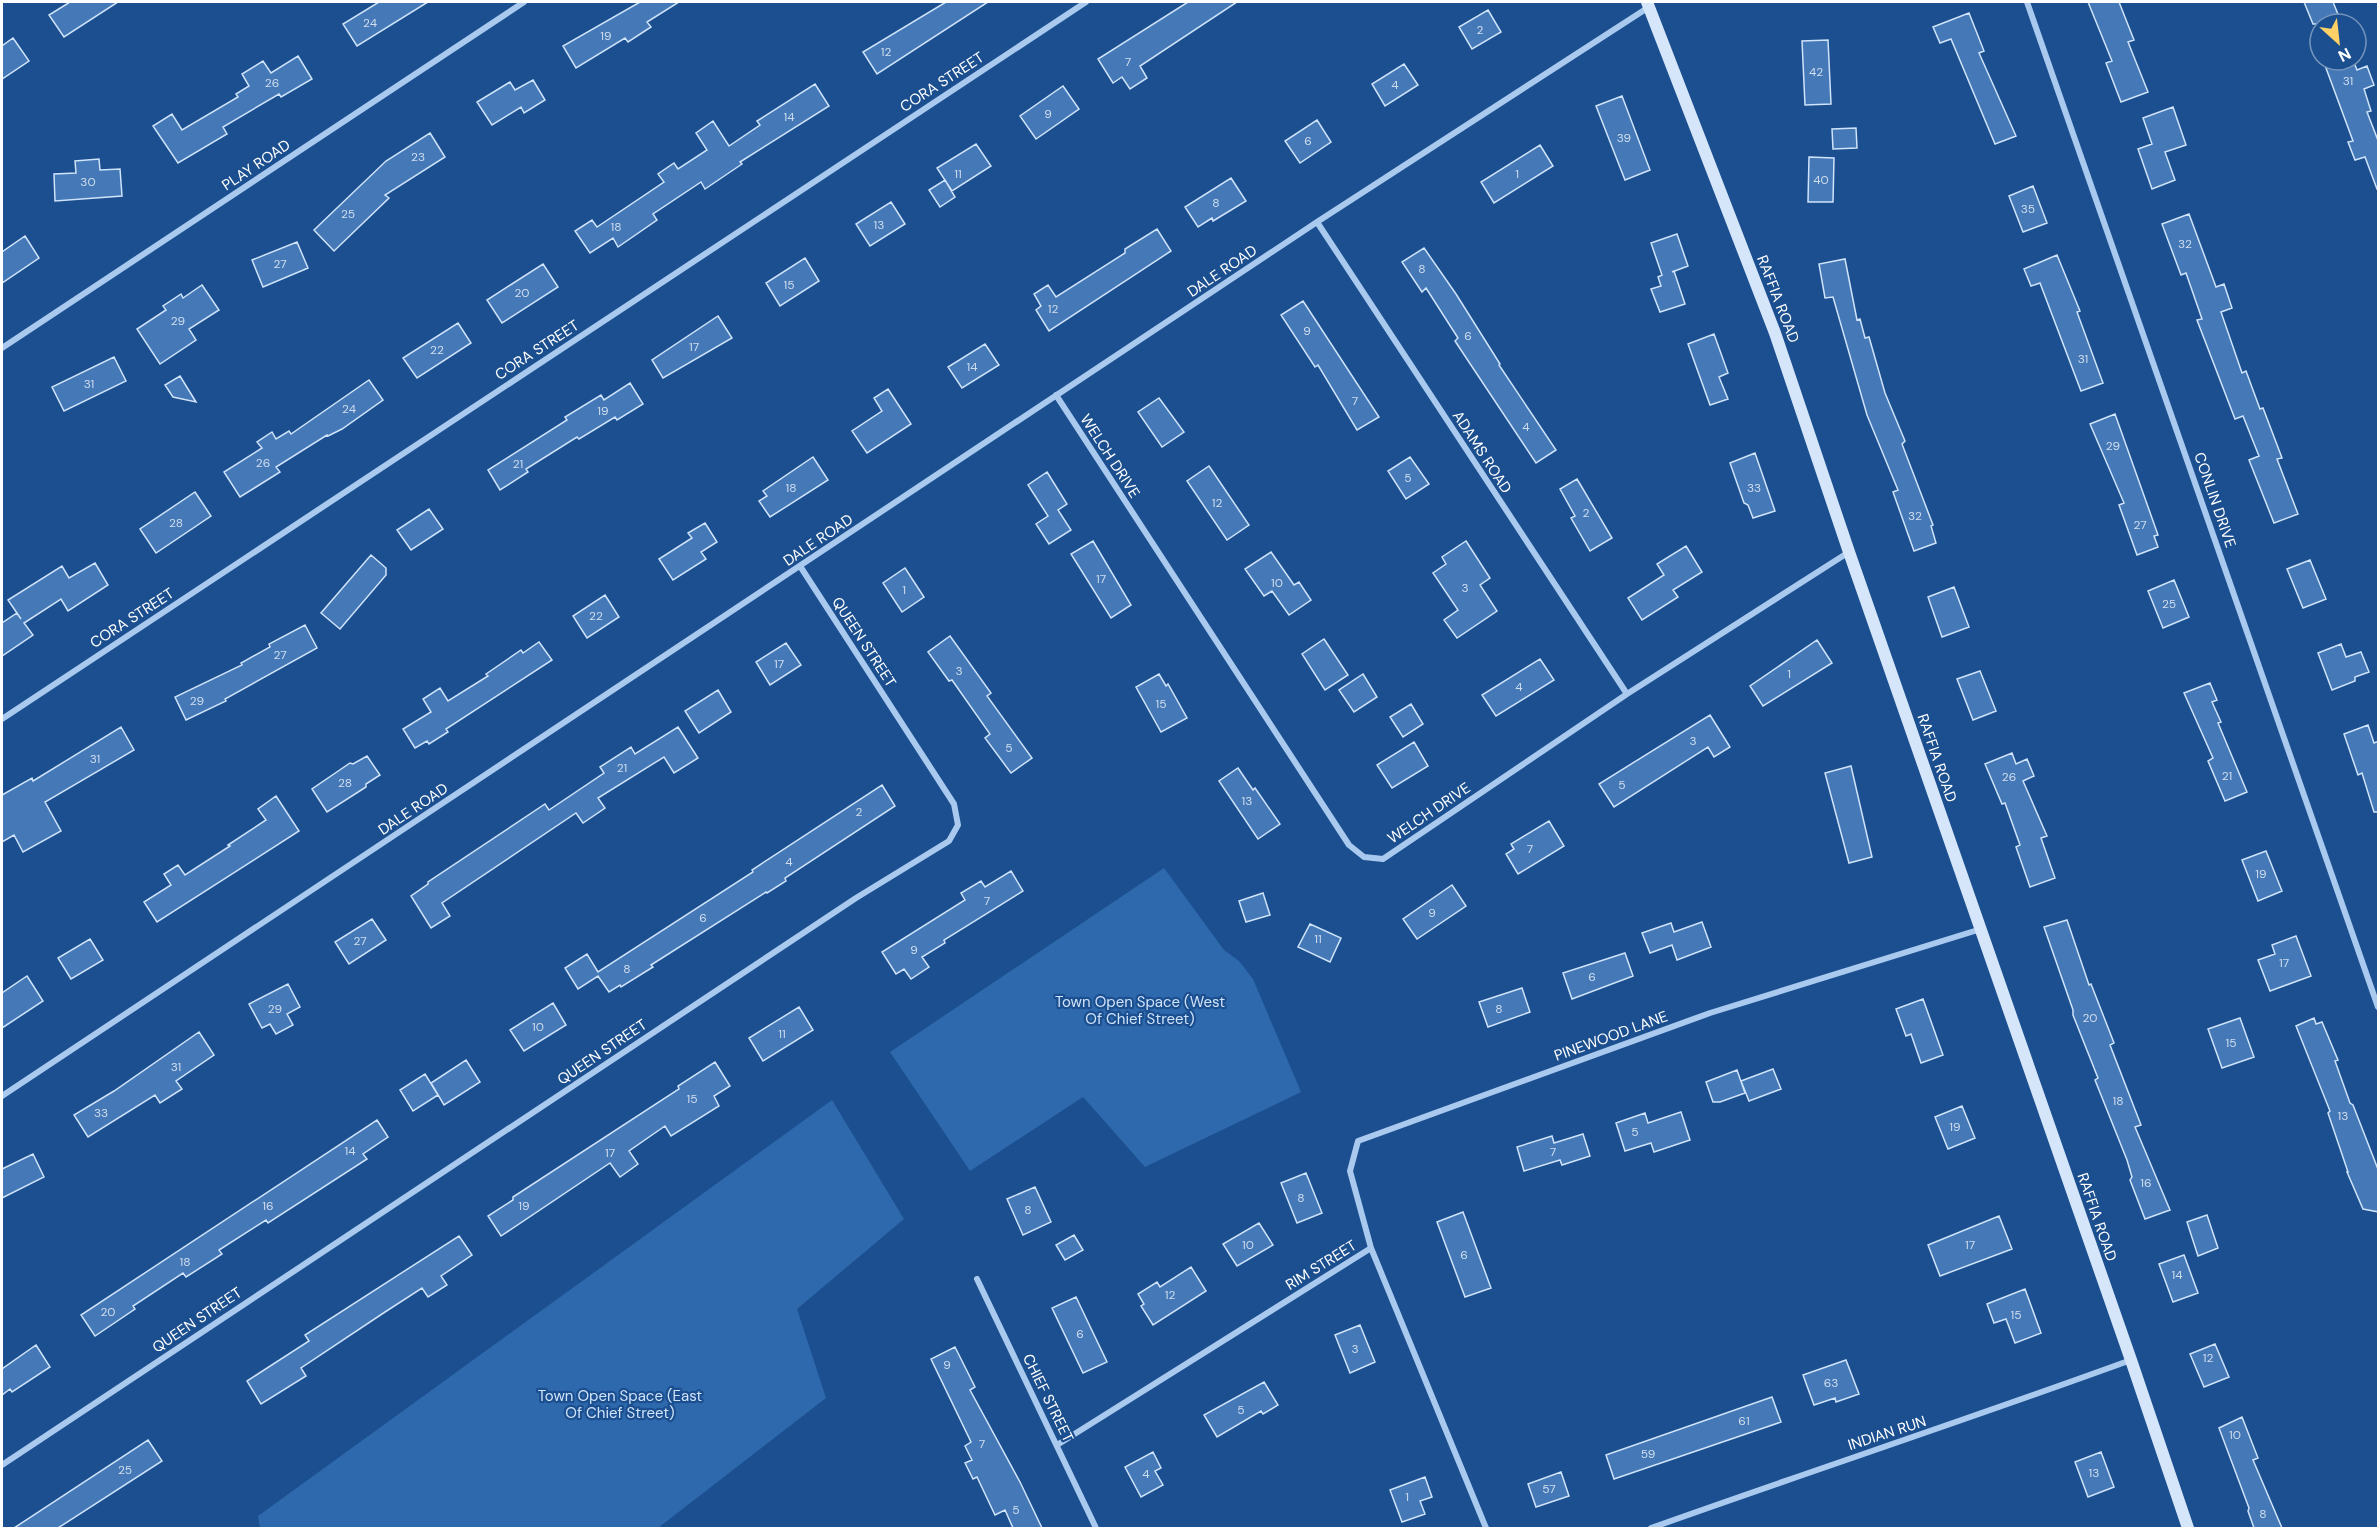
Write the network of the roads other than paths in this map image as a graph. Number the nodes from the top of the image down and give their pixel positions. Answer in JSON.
{"nodes":[{"id":1,"x":524,"y":2,"type":"edge"},
{"id":2,"x":1086,"y":2,"type":"edge"},
{"id":3,"x":2027,"y":2,"type":"edge"},
{"id":4,"x":1648,"y":4,"type":"edge"},
{"id":5,"x":1317,"y":222,"type":"junction"},
{"id":6,"x":2,"y":348,"type":"edge"},
{"id":7,"x":1056,"y":395,"type":"junction"},
{"id":8,"x":1849,"y":552,"type":"junction"},
{"id":9,"x":800,"y":566,"type":"junction"},
{"id":10,"x":1627,"y":694,"type":"junction"},
{"id":11,"x":2,"y":719,"type":"edge"},
{"id":12,"x":1981,"y":929,"type":"junction"},
{"id":13,"x":2379,"y":1007,"type":"edge"},
{"id":14,"x":2,"y":1096,"type":"edge"},
{"id":15,"x":1371,"y":1248,"type":"junction"},
{"id":16,"x":976,"y":1279,"type":"dead end"},
{"id":17,"x":2131,"y":1360,"type":"junction"},
{"id":18,"x":1057,"y":1445,"type":"junction"},
{"id":19,"x":2,"y":1464,"type":"edge"},
{"id":20,"x":1096,"y":1528,"type":"edge"},
{"id":21,"x":1486,"y":1528,"type":"edge"},
{"id":22,"x":1651,"y":1528,"type":"edge"},
{"id":23,"x":2187,"y":1528,"type":"edge"}],
"edges":[{"from":1,"to":6,"type":"street","name":"PLAY ROAD"},
{"from":2,"to":11,"type":"street","name":"CORA STREET"},
{"from":3,"to":13,"type":"street","name":"CONLIN DRIVE"},
{"from":4,"to":5,"type":"street","name":"DALE ROAD"},
{"from":4,"to":8,"type":"main road","name":"RAFFIA ROAD"},
{"from":5,"to":7,"type":"street","name":"DALE ROAD"},
{"from":5,"to":10,"type":"street","name":"ADAMS ROAD"},
{"from":7,"to":9,"type":"street","name":"DALE ROAD"},
{"from":7,"to":10,"type":"street","name":"WELCH DRIVE"},
{"from":8,"to":10,"type":"street","name":"WELCH DRIVE"},
{"from":8,"to":12,"type":"main road","name":"RAFFIA ROAD"},
{"from":9,"to":14,"type":"street","name":"DALE ROAD"},
{"from":9,"to":19,"type":"street","name":"QUEEN STREET"},
{"from":12,"to":15,"type":"street","name":"PINEWOOD LANE"},
{"from":12,"to":17,"type":"main road","name":"RAFFIA ROAD"},
{"from":15,"to":18,"type":"street","name":"RIM STREET"},
{"from":15,"to":21,"type":"street","name":"RIM STREET"},
{"from":16,"to":18,"type":"street","name":"CHIEF STREET"},
{"from":17,"to":22,"type":"street","name":"INDIAN RUN"},
{"from":17,"to":23,"type":"main road","name":"RAFFIA ROAD"},
{"from":18,"to":20,"type":"street","name":"CHIEF STREET"}]}
